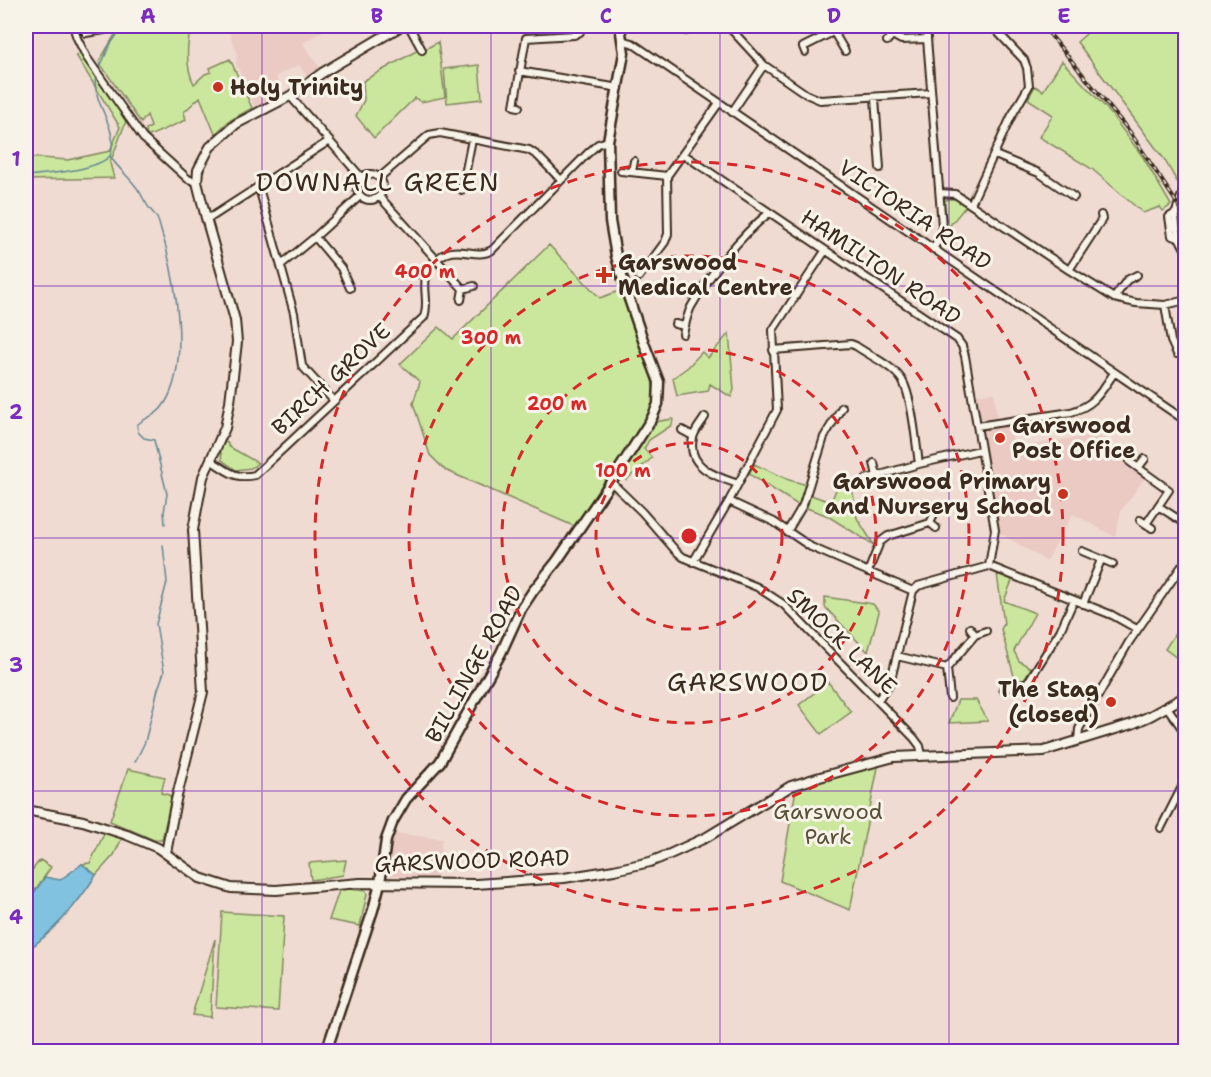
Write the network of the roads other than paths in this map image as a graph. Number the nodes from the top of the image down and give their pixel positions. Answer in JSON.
{"nodes":[{"id":1,"x":73,"y":26,"type":"edge"},
{"id":2,"x":82,"y":26,"type":"edge"},
{"id":3,"x":110,"y":26,"type":"edge"},
{"id":4,"x":401,"y":26,"type":"edge"},
{"id":5,"x":409,"y":26,"type":"edge"},
{"id":6,"x":582,"y":26,"type":"edge"},
{"id":7,"x":620,"y":26,"type":"edge"},
{"id":8,"x":728,"y":26,"type":"edge"},
{"id":9,"x":926,"y":26,"type":"edge"},
{"id":10,"x":992,"y":26,"type":"edge"},
{"id":11,"x":898,"y":27,"type":"dead end"},
{"id":12,"x":832,"y":29,"type":"edge"},
{"id":13,"x":892,"y":35,"type":"junction"},
{"id":14,"x":927,"y":39,"type":"junction"},
{"id":15,"x":624,"y":41,"type":"junction"},
{"id":16,"x":886,"y":41,"type":"dead end"},
{"id":17,"x":802,"y":49,"type":"dead end"},
{"id":18,"x":422,"y":50,"type":"dead end"},
{"id":19,"x":845,"y":51,"type":"dead end"},
{"id":20,"x":764,"y":65,"type":"junction"},
{"id":21,"x":519,"y":71,"type":"junction"},
{"id":22,"x":619,"y":88,"type":"junction"},
{"id":23,"x":932,"y":93,"type":"junction"},
{"id":24,"x":290,"y":96,"type":"junction"},
{"id":25,"x":875,"y":98,"type":"junction"},
{"id":26,"x":718,"y":103,"type":"junction"},
{"id":27,"x":519,"y":107,"type":"dead end"},
{"id":28,"x":732,"y":112,"type":"junction"},
{"id":29,"x":472,"y":139,"type":"junction"},
{"id":30,"x":329,"y":141,"type":"junction"},
{"id":31,"x":608,"y":141,"type":"junction"},
{"id":32,"x":683,"y":154,"type":"junction"},
{"id":33,"x":994,"y":155,"type":"junction"},
{"id":34,"x":879,"y":160,"type":"junction"},
{"id":35,"x":634,"y":161,"type":"dead end"},
{"id":36,"x":871,"y":161,"type":"dead end"},
{"id":37,"x":880,"y":168,"type":"dead end"},
{"id":38,"x":621,"y":171,"type":"dead end"},
{"id":39,"x":632,"y":172,"type":"junction"},
{"id":40,"x":667,"y":176,"type":"junction"},
{"id":41,"x":361,"y":177,"type":"junction"},
{"id":42,"x":379,"y":178,"type":"junction"},
{"id":43,"x":561,"y":180,"type":"junction"},
{"id":44,"x":197,"y":182,"type":"junction"},
{"id":45,"x":1185,"y":186,"type":"edge"},
{"id":46,"x":259,"y":188,"type":"junction"},
{"id":47,"x":462,"y":190,"type":"dead end"},
{"id":48,"x":940,"y":193,"type":"junction"},
{"id":49,"x":360,"y":196,"type":"junction"},
{"id":50,"x":379,"y":196,"type":"junction"},
{"id":51,"x":1069,"y":196,"type":"dead end"},
{"id":52,"x":971,"y":204,"type":"junction"},
{"id":53,"x":769,"y":213,"type":"junction"},
{"id":54,"x":206,"y":218,"type":"junction"},
{"id":55,"x":1103,"y":218,"type":"dead end"},
{"id":56,"x":315,"y":237,"type":"junction"},
{"id":57,"x":933,"y":249,"type":"junction"},
{"id":58,"x":1185,"y":251,"type":"edge"},
{"id":59,"x":825,"y":252,"type":"junction"},
{"id":60,"x":435,"y":260,"type":"junction"},
{"id":61,"x":282,"y":264,"type":"junction"},
{"id":62,"x":636,"y":264,"type":"dead end"},
{"id":63,"x":645,"y":270,"type":"junction"},
{"id":64,"x":1070,"y":270,"type":"junction"},
{"id":65,"x":1133,"y":275,"type":"dead end"},
{"id":66,"x":639,"y":277,"type":"dead end"},
{"id":67,"x":474,"y":286,"type":"dead end"},
{"id":68,"x":350,"y":288,"type":"dead end"},
{"id":69,"x":463,"y":289,"type":"junction"},
{"id":70,"x":1114,"y":298,"type":"junction"},
{"id":71,"x":461,"y":300,"type":"dead end"},
{"id":72,"x":1185,"y":300,"type":"edge"},
{"id":73,"x":1165,"y":305,"type":"junction"},
{"id":74,"x":675,"y":324,"type":"dead end"},
{"id":75,"x":685,"y":326,"type":"junction"},
{"id":76,"x":683,"y":334,"type":"dead end"},
{"id":77,"x":773,"y":350,"type":"junction"},
{"id":78,"x":1177,"y":354,"type":"dead end"},
{"id":79,"x":1114,"y":373,"type":"junction"},
{"id":80,"x":334,"y":401,"type":"junction"},
{"id":81,"x":842,"y":407,"type":"dead end"},
{"id":82,"x":705,"y":417,"type":"dead end"},
{"id":83,"x":1185,"y":422,"type":"edge"},
{"id":84,"x":977,"y":426,"type":"junction"},
{"id":85,"x":682,"y":430,"type":"dead end"},
{"id":86,"x":693,"y":436,"type":"junction"},
{"id":87,"x":980,"y":450,"type":"junction"},
{"id":88,"x":1145,"y":459,"type":"dead end"},
{"id":89,"x":210,"y":460,"type":"junction"},
{"id":90,"x":1130,"y":462,"type":"dead end"},
{"id":91,"x":874,"y":463,"type":"dead end"},
{"id":92,"x":919,"y":464,"type":"junction"},
{"id":93,"x":1138,"y":468,"type":"junction"},
{"id":94,"x":877,"y":476,"type":"junction"},
{"id":95,"x":866,"y":479,"type":"dead end"},
{"id":96,"x":611,"y":482,"type":"junction"},
{"id":97,"x":738,"y":484,"type":"junction"},
{"id":98,"x":729,"y":501,"type":"junction"},
{"id":99,"x":1158,"y":506,"type":"junction"},
{"id":100,"x":933,"y":523,"type":"dead end"},
{"id":101,"x":1146,"y":524,"type":"dead end"},
{"id":102,"x":1185,"y":524,"type":"edge"},
{"id":103,"x":787,"y":532,"type":"junction"},
{"id":104,"x":1082,"y":551,"type":"dead end"},
{"id":105,"x":1101,"y":560,"type":"junction"},
{"id":106,"x":1185,"y":560,"type":"edge"},
{"id":107,"x":693,"y":562,"type":"junction"},
{"id":108,"x":1113,"y":564,"type":"dead end"},
{"id":109,"x":989,"y":566,"type":"junction"},
{"id":110,"x":868,"y":572,"type":"junction"},
{"id":111,"x":913,"y":591,"type":"junction"},
{"id":112,"x":1074,"y":600,"type":"junction"},
{"id":113,"x":1083,"y":604,"type":"junction"},
{"id":114,"x":970,"y":628,"type":"dead end"},
{"id":115,"x":1137,"y":629,"type":"junction"},
{"id":116,"x":986,"y":631,"type":"dead end"},
{"id":117,"x":975,"y":635,"type":"junction"},
{"id":118,"x":897,"y":656,"type":"junction"},
{"id":119,"x":947,"y":668,"type":"junction"},
{"id":120,"x":1038,"y":678,"type":"dead end"},
{"id":121,"x":1028,"y":682,"type":"junction"},
{"id":122,"x":1003,"y":689,"type":"dead end"},
{"id":123,"x":1185,"y":696,"type":"edge"},
{"id":124,"x":949,"y":697,"type":"dead end"},
{"id":125,"x":878,"y":700,"type":"junction"},
{"id":126,"x":1167,"y":707,"type":"junction"},
{"id":127,"x":1185,"y":734,"type":"edge"},
{"id":128,"x":1078,"y":740,"type":"junction"},
{"id":129,"x":922,"y":755,"type":"junction"},
{"id":130,"x":1185,"y":779,"type":"edge"},
{"id":131,"x":26,"y":810,"type":"edge"},
{"id":132,"x":1161,"y":828,"type":"dead end"},
{"id":133,"x":166,"y":854,"type":"junction"},
{"id":134,"x":380,"y":883,"type":"junction"},
{"id":135,"x":326,"y":1052,"type":"edge"}],
"edges":[{"from":1,"to":44,"type":"street"},
{"from":2,"to":3,"type":"street"},
{"from":4,"to":24,"type":"street"},
{"from":5,"to":18,"type":"street"},
{"from":6,"to":21,"type":"street"},
{"from":7,"to":15,"type":"main road","name":"BILLINGE ROAD"},
{"from":8,"to":20,"type":"street"},
{"from":9,"to":14,"type":"street"},
{"from":10,"to":33,"type":"street"},
{"from":11,"to":13,"type":"street"},
{"from":12,"to":17,"type":"street"},
{"from":12,"to":19,"type":"street"},
{"from":13,"to":14,"type":"street"},
{"from":13,"to":16,"type":"street"},
{"from":14,"to":23,"type":"street"},
{"from":15,"to":22,"type":"main road","name":"BILLINGE ROAD"},
{"from":15,"to":26,"type":"street","name":"VICTORIA ROAD"},
{"from":20,"to":25,"type":"street"},
{"from":20,"to":28,"type":"street"},
{"from":21,"to":22,"type":"street"},
{"from":21,"to":27,"type":"street"},
{"from":22,"to":31,"type":"main road","name":"BILLINGE ROAD"},
{"from":23,"to":25,"type":"street"},
{"from":23,"to":48,"type":"street"},
{"from":24,"to":30,"type":"street"},
{"from":24,"to":44,"type":"street"},
{"from":25,"to":34,"type":"street"},
{"from":26,"to":28,"type":"street","name":"VICTORIA ROAD"},
{"from":26,"to":32,"type":"street"},
{"from":28,"to":57,"type":"street","name":"VICTORIA ROAD"},
{"from":29,"to":42,"type":"street"},
{"from":29,"to":43,"type":"street"},
{"from":29,"to":47,"type":"street"},
{"from":30,"to":41,"type":"street"},
{"from":30,"to":46,"type":"street"},
{"from":31,"to":43,"type":"street"},
{"from":31,"to":96,"type":"main road","name":"BILLINGE ROAD"},
{"from":32,"to":40,"type":"street"},
{"from":32,"to":53,"type":"street","name":"HAMILTON ROAD"},
{"from":33,"to":51,"type":"street"},
{"from":33,"to":52,"type":"street"},
{"from":34,"to":36,"type":"street"},
{"from":34,"to":37,"type":"street"},
{"from":35,"to":39,"type":"street"},
{"from":38,"to":39,"type":"street"},
{"from":39,"to":40,"type":"street"},
{"from":40,"to":63,"type":"street"},
{"from":41,"to":42,"type":"street"},
{"from":41,"to":49,"type":"street"},
{"from":42,"to":50,"type":"street"},
{"from":43,"to":60,"type":"street"},
{"from":44,"to":54,"type":"street"},
{"from":45,"to":58,"type":"street"},
{"from":46,"to":54,"type":"street"},
{"from":46,"to":61,"type":"street"},
{"from":48,"to":52,"type":"street"},
{"from":48,"to":57,"type":"street"},
{"from":49,"to":50,"type":"street"},
{"from":49,"to":56,"type":"street"},
{"from":50,"to":60,"type":"street"},
{"from":52,"to":64,"type":"street"},
{"from":53,"to":59,"type":"street","name":"HAMILTON ROAD"},
{"from":53,"to":75,"type":"street"},
{"from":54,"to":89,"type":"street"},
{"from":55,"to":64,"type":"street"},
{"from":56,"to":61,"type":"street"},
{"from":56,"to":68,"type":"street"},
{"from":57,"to":79,"type":"street","name":"VICTORIA ROAD"},
{"from":59,"to":77,"type":"street"},
{"from":59,"to":84,"type":"street","name":"HAMILTON ROAD"},
{"from":60,"to":69,"type":"street"},
{"from":60,"to":80,"type":"street","name":"BIRCH GROVE"},
{"from":61,"to":80,"type":"street"},
{"from":62,"to":63,"type":"street"},
{"from":63,"to":66,"type":"street"},
{"from":64,"to":70,"type":"street"},
{"from":65,"to":70,"type":"street"},
{"from":67,"to":69,"type":"street"},
{"from":69,"to":71,"type":"street"},
{"from":70,"to":73,"type":"street"},
{"from":72,"to":73,"type":"street"},
{"from":73,"to":78,"type":"street"},
{"from":74,"to":75,"type":"street"},
{"from":75,"to":76,"type":"street"},
{"from":77,"to":92,"type":"street"},
{"from":77,"to":97,"type":"street"},
{"from":79,"to":83,"type":"street","name":"VICTORIA ROAD"},
{"from":79,"to":84,"type":"street"},
{"from":80,"to":89,"type":"street","name":"BIRCH GROVE"},
{"from":81,"to":103,"type":"street"},
{"from":82,"to":86,"type":"street"},
{"from":84,"to":87,"type":"street","name":"HAMILTON ROAD"},
{"from":85,"to":86,"type":"street"},
{"from":86,"to":97,"type":"street"},
{"from":87,"to":92,"type":"street"},
{"from":87,"to":109,"type":"street","name":"HAMILTON ROAD"},
{"from":88,"to":93,"type":"street"},
{"from":89,"to":133,"type":"street"},
{"from":90,"to":93,"type":"street"},
{"from":91,"to":94,"type":"street"},
{"from":92,"to":94,"type":"street"},
{"from":93,"to":99,"type":"street"},
{"from":94,"to":95,"type":"street"},
{"from":96,"to":107,"type":"street","name":"SMOCK LANE"},
{"from":96,"to":134,"type":"main road","name":"BILLINGE ROAD"},
{"from":97,"to":98,"type":"street"},
{"from":98,"to":103,"type":"street"},
{"from":98,"to":107,"type":"street"},
{"from":99,"to":101,"type":"street"},
{"from":99,"to":102,"type":"street"},
{"from":100,"to":110,"type":"street"},
{"from":103,"to":110,"type":"street"},
{"from":104,"to":105,"type":"street"},
{"from":105,"to":108,"type":"street"},
{"from":105,"to":113,"type":"street"},
{"from":106,"to":115,"type":"street"},
{"from":107,"to":125,"type":"street","name":"SMOCK LANE"},
{"from":109,"to":111,"type":"street"},
{"from":109,"to":112,"type":"street"},
{"from":110,"to":111,"type":"street"},
{"from":111,"to":118,"type":"street"},
{"from":112,"to":113,"type":"street"},
{"from":112,"to":121,"type":"street"},
{"from":113,"to":115,"type":"street"},
{"from":114,"to":117,"type":"street"},
{"from":115,"to":128,"type":"street"},
{"from":116,"to":117,"type":"street"},
{"from":117,"to":119,"type":"street"},
{"from":118,"to":119,"type":"street"},
{"from":118,"to":125,"type":"street"},
{"from":119,"to":124,"type":"street"},
{"from":120,"to":121,"type":"street"},
{"from":121,"to":122,"type":"street"},
{"from":123,"to":126,"type":"street","name":"GARSWOOD ROAD"},
{"from":125,"to":129,"type":"street","name":"SMOCK LANE"},
{"from":126,"to":127,"type":"street"},
{"from":126,"to":128,"type":"street","name":"GARSWOOD ROAD"},
{"from":128,"to":129,"type":"street","name":"GARSWOOD ROAD"},
{"from":129,"to":134,"type":"street","name":"GARSWOOD ROAD"},
{"from":130,"to":132,"type":"street"},
{"from":131,"to":133,"type":"street","name":"GARSWOOD ROAD"},
{"from":133,"to":134,"type":"street","name":"GARSWOOD ROAD"},
{"from":134,"to":135,"type":"main road","name":"BILLINGE ROAD"}]}
